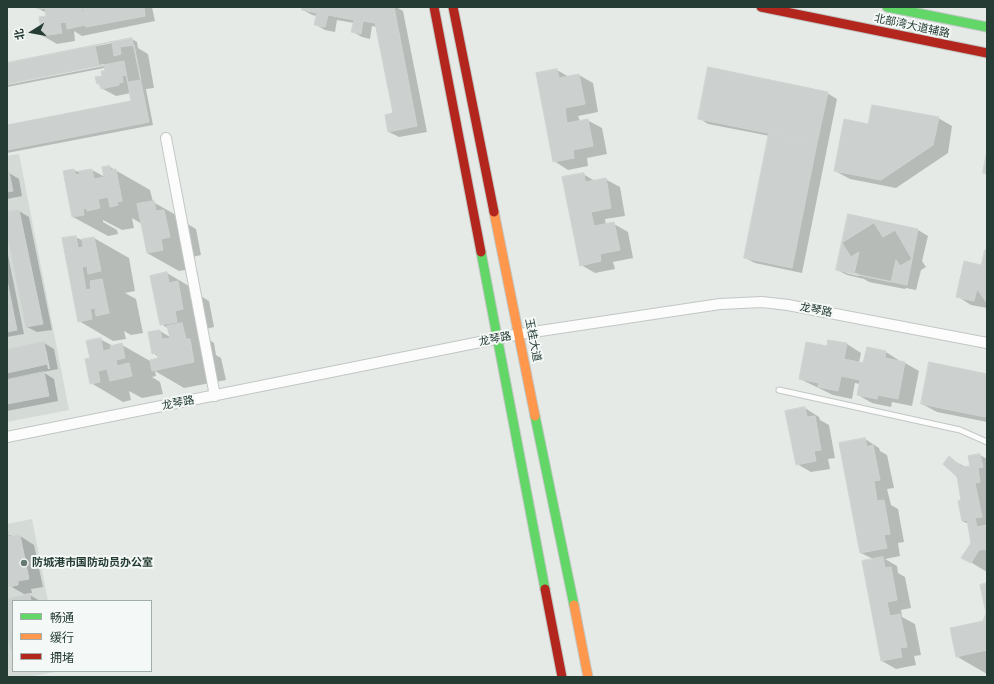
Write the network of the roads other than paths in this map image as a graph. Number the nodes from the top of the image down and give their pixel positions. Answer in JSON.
{"nodes":[{"id":1,"x":424,"y":7,"type":"edge"},
{"id":2,"x":434,"y":7,"type":"edge"},
{"id":3,"x":454,"y":7,"type":"edge"},
{"id":4,"x":761,"y":7,"type":"edge"},
{"id":5,"x":887,"y":7,"type":"edge"},
{"id":6,"x":462,"y":13,"type":"dead end"},
{"id":7,"x":458,"y":24,"type":"junction"},
{"id":8,"x":987,"y":27,"type":"edge"},
{"id":9,"x":438,"y":28,"type":"junction"},
{"id":10,"x":987,"y":53,"type":"edge"},
{"id":11,"x":166,"y":138,"type":"dead end"},
{"id":12,"x":520,"y":334,"type":"junction"},
{"id":13,"x":497,"y":339,"type":"junction"},
{"id":14,"x":987,"y":343,"type":"edge"},
{"id":15,"x":779,"y":390,"type":"dead end"},
{"id":16,"x":215,"y":396,"type":"junction"},
{"id":17,"x":7,"y":437,"type":"edge"},
{"id":18,"x":987,"y":442,"type":"edge"},
{"id":19,"x":589,"y":676,"type":"edge"},
{"id":20,"x":562,"y":677,"type":"edge"}],
"edges":[{"from":1,"to":9,"type":"main road"},
{"from":2,"to":9,"type":"main road"},
{"from":3,"to":7,"type":"main road","name":"玉桂大道"},
{"from":4,"to":10,"type":"main road","name":"北部湾大道辅路"},
{"from":5,"to":8,"type":"main road"},
{"from":6,"to":7,"type":"main road"},
{"from":7,"to":9,"type":"main road"},
{"from":7,"to":12,"type":"main road","name":"玉桂大道"},
{"from":9,"to":13,"type":"main road"},
{"from":11,"to":16,"type":"street"},
{"from":12,"to":13,"type":"street","name":"龙琴路"},
{"from":12,"to":14,"type":"street","name":"龙琴路"},
{"from":12,"to":19,"type":"main road","name":"玉桂大道"},
{"from":13,"to":16,"type":"street","name":"龙琴路"},
{"from":13,"to":20,"type":"main road"},
{"from":15,"to":18,"type":"lane"},
{"from":16,"to":17,"type":"street","name":"龙琴路"}]}
